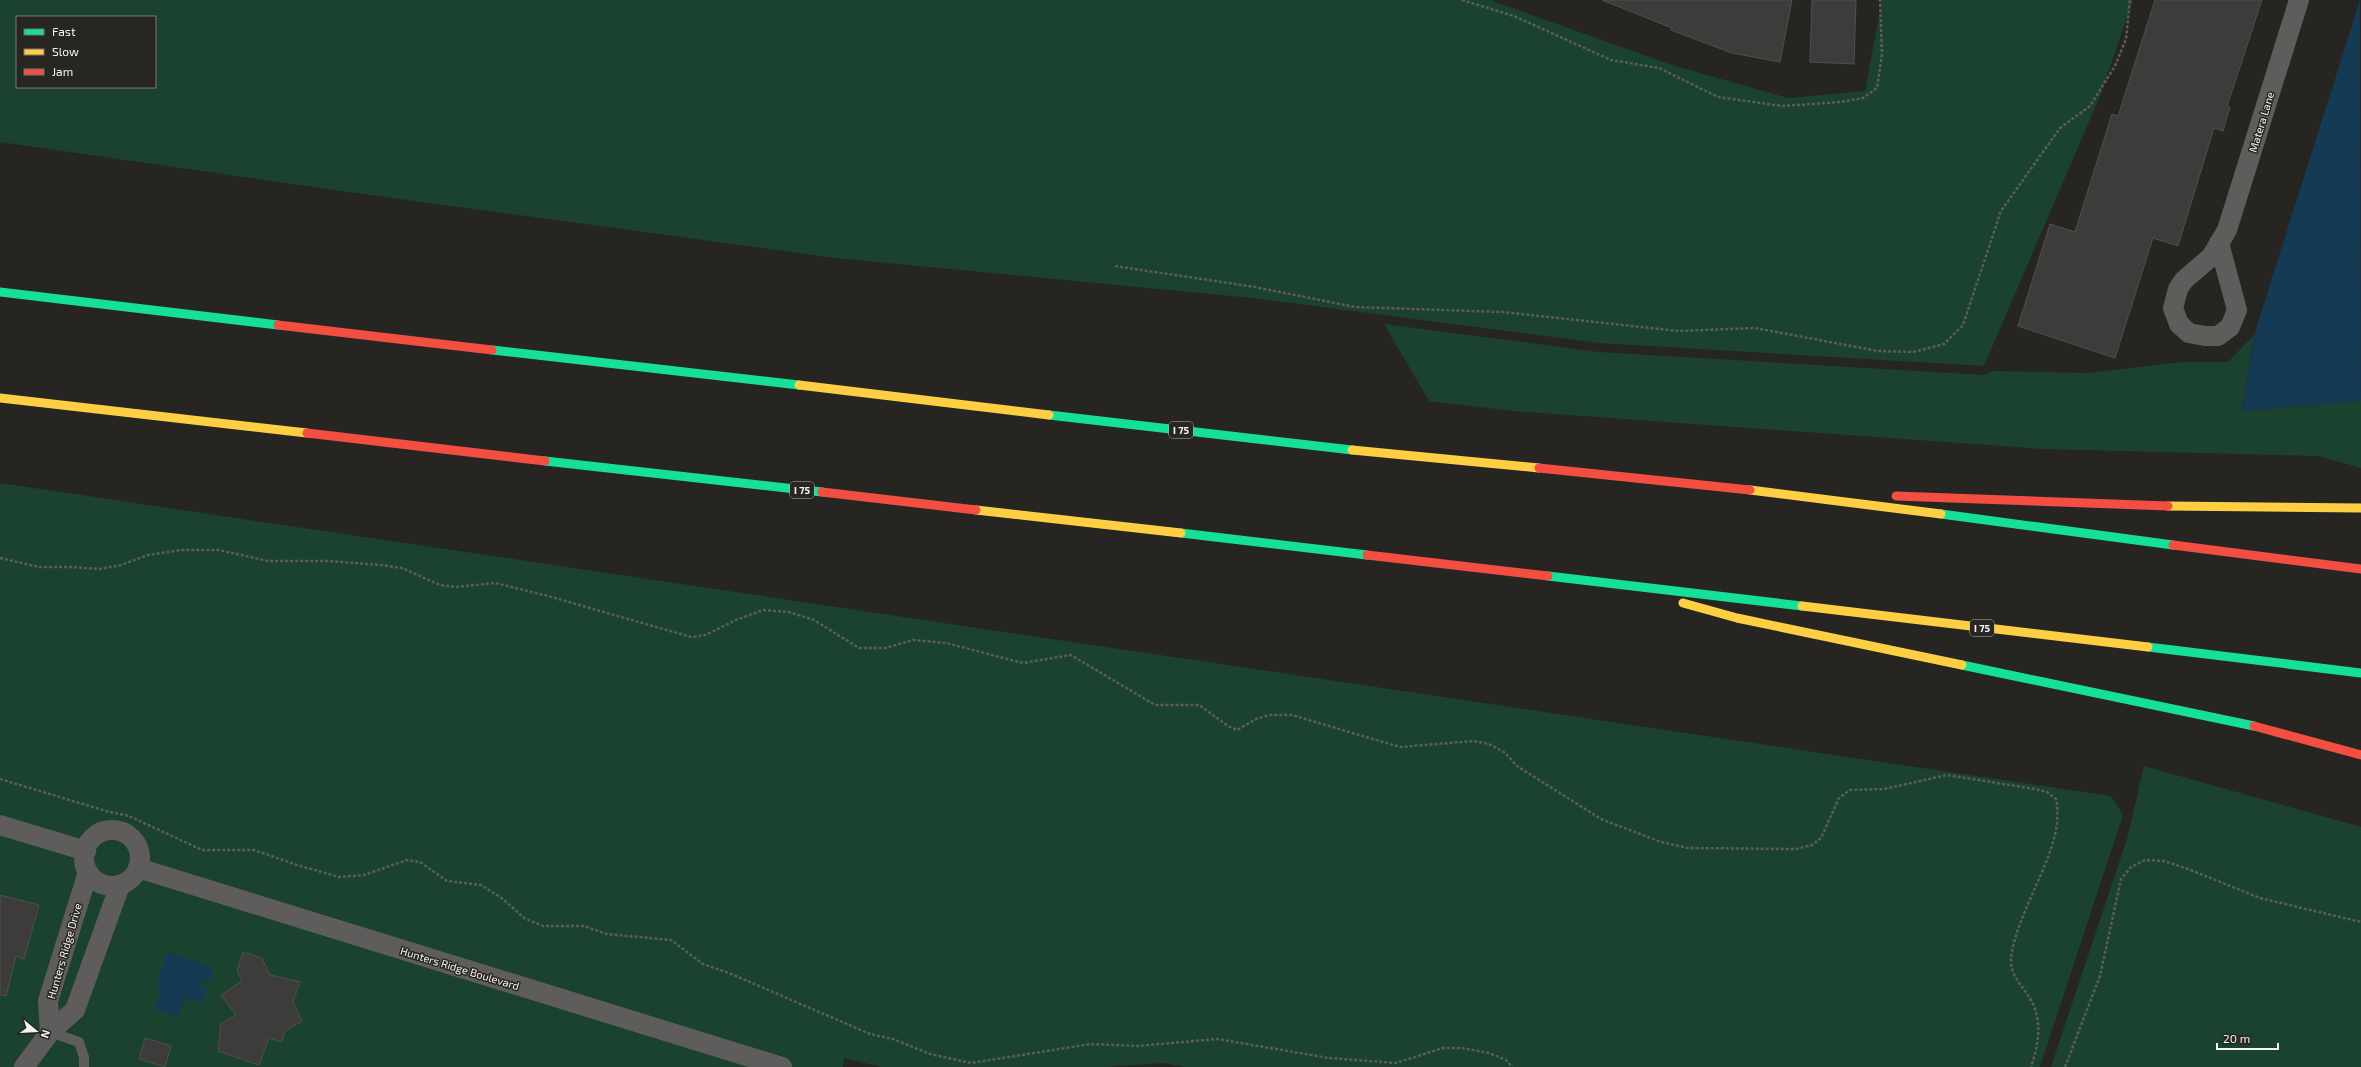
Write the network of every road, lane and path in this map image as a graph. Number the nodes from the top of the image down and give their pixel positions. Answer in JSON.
{"nodes":[{"id":1,"x":1462,"y":0,"type":"edge"},
{"id":2,"x":1880,"y":0,"type":"edge"},
{"id":3,"x":2130,"y":0,"type":"edge"},
{"id":4,"x":2299,"y":0,"type":"edge"},
{"id":5,"x":2219,"y":243,"type":"dead end"},
{"id":6,"x":1115,"y":266,"type":"dead end"},
{"id":7,"x":0,"y":292,"type":"edge"},
{"id":8,"x":0,"y":398,"type":"edge"},
{"id":9,"x":1760,"y":491,"type":"junction"},
{"id":10,"x":1870,"y":495,"type":"dead end"},
{"id":11,"x":1886,"y":496,"type":"dead end"},
{"id":12,"x":2361,"y":508,"type":"edge"},
{"id":13,"x":0,"y":558,"type":"edge"},
{"id":14,"x":2361,"y":569,"type":"edge"},
{"id":15,"x":1604,"y":582,"type":"junction"},
{"id":16,"x":2361,"y":673,"type":"edge"},
{"id":17,"x":2361,"y":755,"type":"edge"},
{"id":18,"x":0,"y":778,"type":"edge"},
{"id":19,"x":0,"y":825,"type":"edge"},
{"id":20,"x":86,"y":851,"type":"junction"},
{"id":21,"x":138,"y":868,"type":"junction"},
{"id":22,"x":88,"y":872,"type":"junction"},
{"id":23,"x":120,"y":885,"type":"junction"},
{"id":24,"x":2361,"y":922,"type":"edge"},
{"id":25,"x":50,"y":1032,"type":"junction"},
{"id":26,"x":24,"y":1067,"type":"edge"},
{"id":27,"x":84,"y":1067,"type":"edge"},
{"id":28,"x":782,"y":1067,"type":"edge"},
{"id":29,"x":1512,"y":1067,"type":"edge"},
{"id":30,"x":2031,"y":1067,"type":"edge"},
{"id":31,"x":2065,"y":1067,"type":"edge"}],
"edges":[{"from":1,"to":2,"type":"path"},
{"from":3,"to":6,"type":"path"},
{"from":4,"to":5,"type":"street","name":"Matera Lane"},
{"from":7,"to":9,"type":"highway","number":"I 75"},
{"from":8,"to":15,"type":"highway","number":"I 75"},
{"from":9,"to":10,"type":"highway"},
{"from":9,"to":14,"type":"highway","number":"I 75"},
{"from":11,"to":12,"type":"highway"},
{"from":13,"to":30,"type":"path"},
{"from":15,"to":16,"type":"highway","number":"I 75"},
{"from":15,"to":17,"type":"highway"},
{"from":18,"to":29,"type":"path"},
{"from":19,"to":20,"type":"street"},
{"from":20,"to":21,"type":"street"},
{"from":20,"to":22,"type":"street"},
{"from":21,"to":23,"type":"street"},
{"from":21,"to":28,"type":"street","name":"Hunters Ridge Boulevard"},
{"from":22,"to":23,"type":"street"},
{"from":22,"to":25,"type":"street","name":"Hunters Ridge Drive"},
{"from":23,"to":25,"type":"street"},
{"from":24,"to":31,"type":"path"},
{"from":25,"to":26,"type":"street"},
{"from":25,"to":27,"type":"lane"}]}
